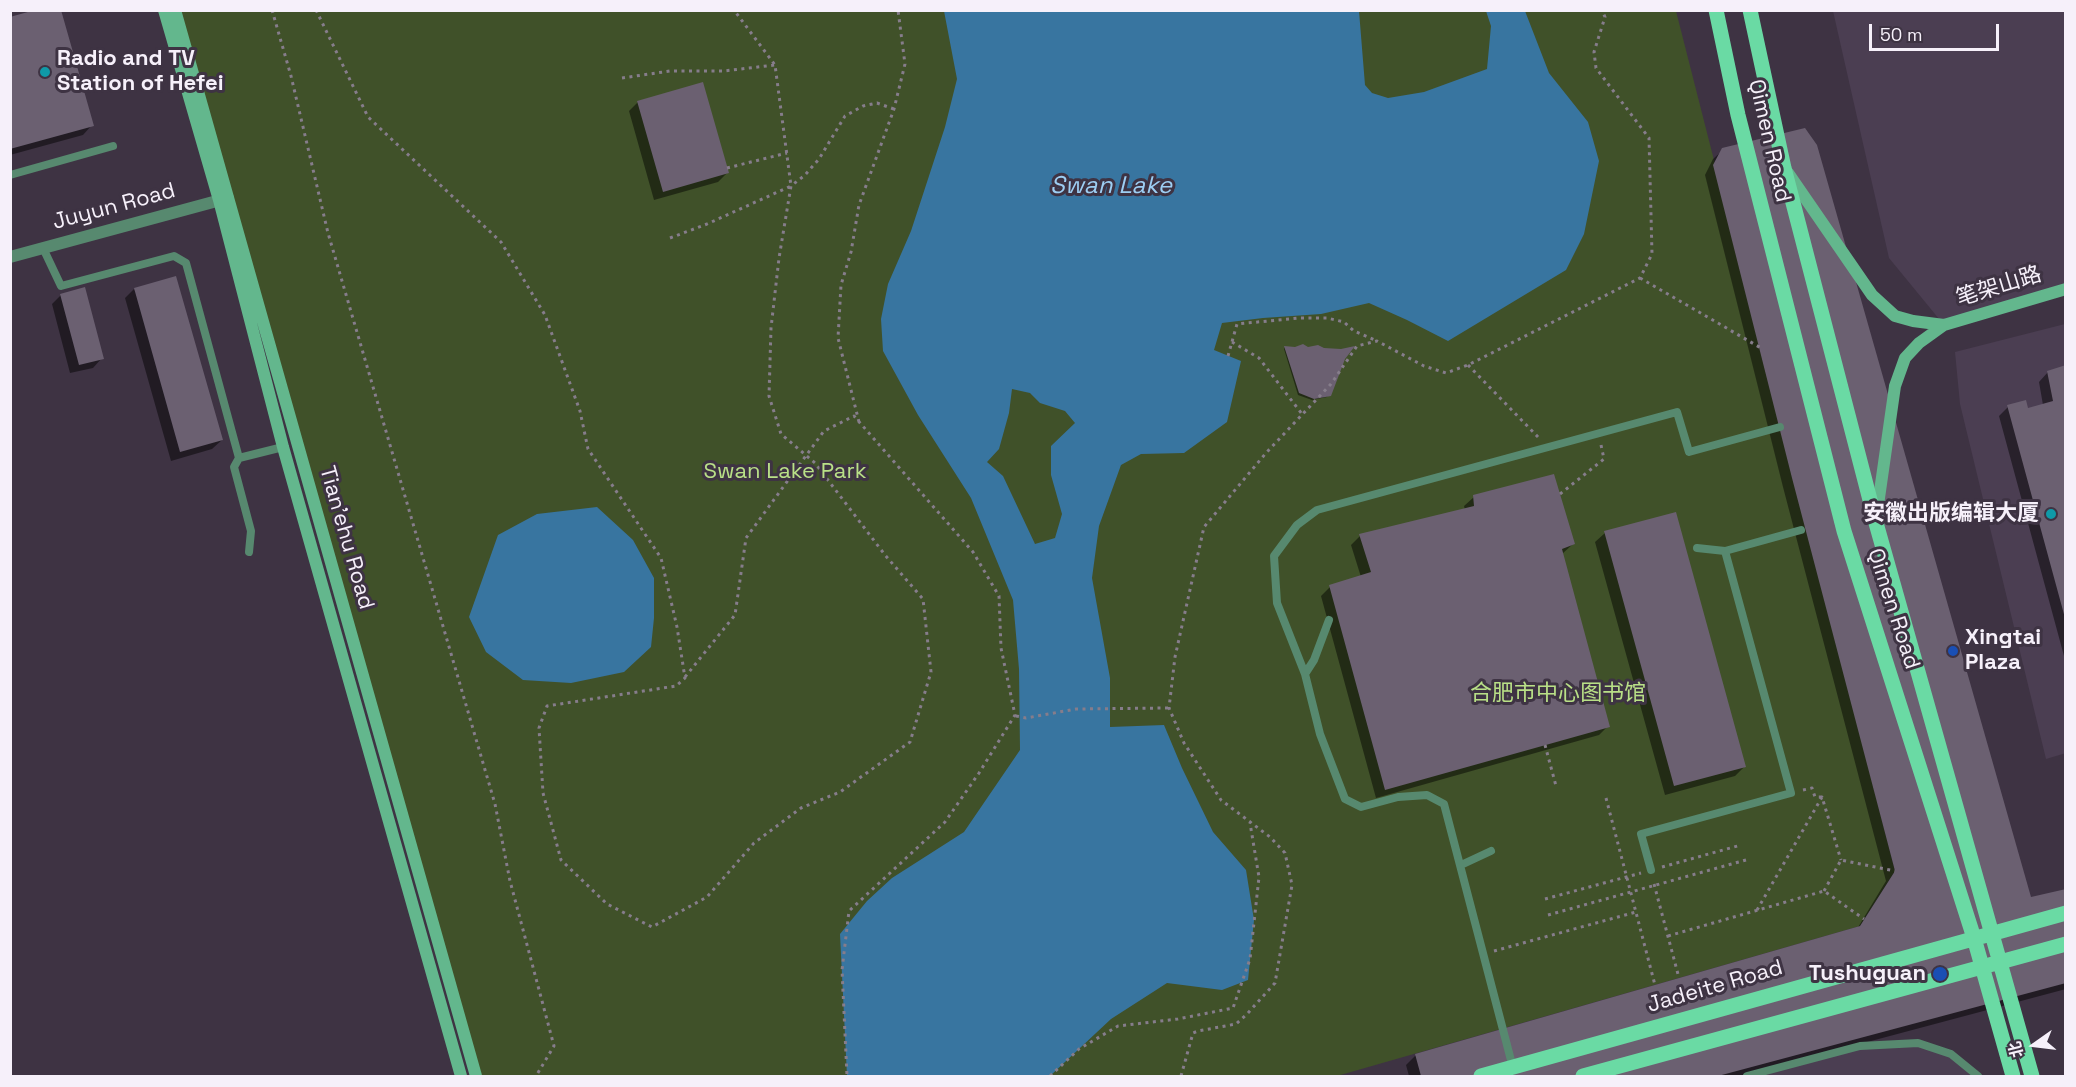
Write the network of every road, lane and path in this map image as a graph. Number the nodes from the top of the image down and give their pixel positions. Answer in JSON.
{"nodes":[{"id":1,"x":164,"y":10,"type":"edge"},
{"id":2,"x":175,"y":10,"type":"edge"},
{"id":3,"x":272,"y":10,"type":"edge"},
{"id":4,"x":316,"y":10,"type":"edge"},
{"id":5,"x":734,"y":10,"type":"edge"},
{"id":6,"x":898,"y":10,"type":"edge"},
{"id":7,"x":1602,"y":10,"type":"edge"},
{"id":8,"x":1716,"y":10,"type":"edge"},
{"id":9,"x":1750,"y":10,"type":"edge"},
{"id":10,"x":775,"y":65,"type":"junction"},
{"id":11,"x":622,"y":78,"type":"dead end"},
{"id":12,"x":894,"y":109,"type":"junction"},
{"id":13,"x":113,"y":146,"type":"dead end"},
{"id":14,"x":787,"y":153,"type":"junction"},
{"id":15,"x":727,"y":168,"type":"dead end"},
{"id":16,"x":1784,"y":168,"type":"junction"},
{"id":17,"x":10,"y":175,"type":"edge"},
{"id":18,"x":791,"y":186,"type":"junction"},
{"id":19,"x":224,"y":199,"type":"junction"},
{"id":20,"x":670,"y":238,"type":"dead end"},
{"id":21,"x":43,"y":249,"type":"junction"},
{"id":22,"x":10,"y":257,"type":"edge"},
{"id":23,"x":1640,"y":278,"type":"junction"},
{"id":24,"x":2066,"y":289,"type":"edge"},
{"id":25,"x":1944,"y":325,"type":"junction"},
{"id":26,"x":1377,"y":341,"type":"junction"},
{"id":27,"x":1232,"y":342,"type":"junction"},
{"id":28,"x":1761,"y":348,"type":"dead end"},
{"id":29,"x":1228,"y":356,"type":"dead end"},
{"id":30,"x":1468,"y":365,"type":"junction"},
{"id":31,"x":1302,"y":414,"type":"junction"},
{"id":32,"x":859,"y":422,"type":"junction"},
{"id":33,"x":1780,"y":427,"type":"dead end"},
{"id":34,"x":284,"y":447,"type":"junction"},
{"id":35,"x":1547,"y":447,"type":"junction"},
{"id":36,"x":805,"y":455,"type":"junction"},
{"id":37,"x":239,"y":458,"type":"junction"},
{"id":38,"x":1604,"y":459,"type":"dead end"},
{"id":39,"x":1560,"y":494,"type":"dead end"},
{"id":40,"x":1876,"y":523,"type":"junction"},
{"id":41,"x":1801,"y":530,"type":"dead end"},
{"id":42,"x":1697,"y":548,"type":"dead end"},
{"id":43,"x":1725,"y":551,"type":"junction"},
{"id":44,"x":249,"y":552,"type":"dead end"},
{"id":45,"x":1329,"y":620,"type":"dead end"},
{"id":46,"x":1305,"y":674,"type":"junction"},
{"id":47,"x":685,"y":678,"type":"junction"},
{"id":48,"x":1169,"y":708,"type":"junction"},
{"id":49,"x":1016,"y":715,"type":"junction"},
{"id":50,"x":1545,"y":745,"type":"dead end"},
{"id":51,"x":1556,"y":786,"type":"dead end"},
{"id":52,"x":1791,"y":793,"type":"junction"},
{"id":53,"x":1822,"y":797,"type":"junction"},
{"id":54,"x":1606,"y":798,"type":"dead end"},
{"id":55,"x":1250,"y":822,"type":"junction"},
{"id":56,"x":1741,"y":845,"type":"dead end"},
{"id":57,"x":1491,"y":851,"type":"dead end"},
{"id":58,"x":1746,"y":860,"type":"dead end"},
{"id":59,"x":1841,"y":860,"type":"junction"},
{"id":60,"x":1681,"y":862,"type":"dead end"},
{"id":61,"x":1461,"y":865,"type":"junction"},
{"id":62,"x":1651,"y":870,"type":"joint"},
{"id":63,"x":1894,"y":871,"type":"dead end"},
{"id":64,"x":1602,"y":884,"type":"dead end"},
{"id":65,"x":1655,"y":886,"type":"junction"},
{"id":66,"x":1824,"y":891,"type":"junction"},
{"id":67,"x":1631,"y":893,"type":"junction"},
{"id":68,"x":1545,"y":899,"type":"dead end"},
{"id":69,"x":1756,"y":910,"type":"junction"},
{"id":70,"x":1636,"y":912,"type":"junction"},
{"id":71,"x":2066,"y":913,"type":"edge"},
{"id":72,"x":1548,"y":915,"type":"dead end"},
{"id":73,"x":1864,"y":919,"type":"dead end"},
{"id":74,"x":1992,"y":933,"type":"junction"},
{"id":75,"x":1668,"y":936,"type":"junction"},
{"id":76,"x":1974,"y":938,"type":"junction"},
{"id":77,"x":2066,"y":944,"type":"edge"},
{"id":78,"x":1484,"y":954,"type":"junction"},
{"id":79,"x":2001,"y":962,"type":"junction"},
{"id":80,"x":1982,"y":967,"type":"junction"},
{"id":81,"x":1679,"y":978,"type":"dead end"},
{"id":82,"x":1655,"y":985,"type":"dead end"},
{"id":83,"x":1513,"y":1068,"type":"junction"},
{"id":84,"x":461,"y":1077,"type":"edge"},
{"id":85,"x":477,"y":1077,"type":"edge"},
{"id":86,"x":536,"y":1077,"type":"edge"},
{"id":87,"x":847,"y":1077,"type":"edge"},
{"id":88,"x":1050,"y":1077,"type":"edge"},
{"id":89,"x":1180,"y":1077,"type":"edge"},
{"id":90,"x":1481,"y":1077,"type":"edge"},
{"id":91,"x":1583,"y":1077,"type":"edge"},
{"id":92,"x":1747,"y":1077,"type":"edge"},
{"id":93,"x":1978,"y":1077,"type":"edge"},
{"id":94,"x":2013,"y":1077,"type":"edge"},
{"id":95,"x":2032,"y":1077,"type":"edge"}],
"edges":[{"from":1,"to":19,"type":"street","name":"Tian'ehu Road"},
{"from":2,"to":19,"type":"street","name":"Tian'ehu Road"},
{"from":3,"to":86,"type":"path"},
{"from":4,"to":47,"type":"path"},
{"from":5,"to":10,"type":"path"},
{"from":6,"to":12,"type":"path"},
{"from":7,"to":23,"type":"path"},
{"from":8,"to":76,"type":"main road","name":"Qimen Road"},
{"from":9,"to":16,"type":"main road","name":"Qimen Road"},
{"from":10,"to":11,"type":"path"},
{"from":10,"to":14,"type":"path"},
{"from":12,"to":18,"type":"path"},
{"from":12,"to":32,"type":"path"},
{"from":13,"to":17,"type":"lane"},
{"from":14,"to":15,"type":"path"},
{"from":14,"to":18,"type":"path"},
{"from":16,"to":25,"type":"street"},
{"from":16,"to":40,"type":"main road","name":"Qimen Road"},
{"from":18,"to":20,"type":"path"},
{"from":18,"to":36,"type":"path"},
{"from":19,"to":21,"type":"street","name":"Juyun Road"},
{"from":19,"to":34,"type":"street","name":"Tian'ehu Road"},
{"from":19,"to":85,"type":"street","name":"Tian'ehu Road"},
{"from":21,"to":22,"type":"street","name":"Juyun Road"},
{"from":21,"to":37,"type":"lane"},
{"from":23,"to":28,"type":"path"},
{"from":23,"to":30,"type":"path"},
{"from":24,"to":25,"type":"street","name":"笔架山路"},
{"from":25,"to":40,"type":"street"},
{"from":26,"to":27,"type":"path"},
{"from":26,"to":30,"type":"path"},
{"from":26,"to":31,"type":"path"},
{"from":27,"to":29,"type":"path"},
{"from":27,"to":31,"type":"path"},
{"from":30,"to":35,"type":"path"},
{"from":31,"to":48,"type":"path"},
{"from":32,"to":36,"type":"path"},
{"from":32,"to":49,"type":"path"},
{"from":33,"to":35,"type":"lane"},
{"from":34,"to":37,"type":"lane"},
{"from":34,"to":84,"type":"street","name":"Tian'ehu Road"},
{"from":35,"to":46,"type":"lane"},
{"from":36,"to":47,"type":"path"},
{"from":36,"to":47,"type":"path"},
{"from":37,"to":44,"type":"lane"},
{"from":38,"to":39,"type":"path"},
{"from":40,"to":74,"type":"main road","name":"Qimen Road"},
{"from":41,"to":43,"type":"lane"},
{"from":42,"to":43,"type":"lane"},
{"from":43,"to":52,"type":"lane"},
{"from":45,"to":46,"type":"lane"},
{"from":46,"to":61,"type":"lane"},
{"from":48,"to":49,"type":"path"},
{"from":48,"to":55,"type":"path"},
{"from":49,"to":87,"type":"path"},
{"from":50,"to":51,"type":"path"},
{"from":52,"to":53,"type":"path"},
{"from":52,"to":62,"type":"lane"},
{"from":53,"to":59,"type":"path"},
{"from":53,"to":69,"type":"path"},
{"from":54,"to":67,"type":"path"},
{"from":55,"to":88,"type":"path"},
{"from":55,"to":89,"type":"path"},
{"from":56,"to":60,"type":"path"},
{"from":57,"to":61,"type":"lane"},
{"from":58,"to":65,"type":"path"},
{"from":59,"to":63,"type":"path"},
{"from":59,"to":66,"type":"path"},
{"from":61,"to":78,"type":"lane"},
{"from":62,"to":65,"type":"path"},
{"from":64,"to":68,"type":"path"},
{"from":65,"to":67,"type":"path"},
{"from":65,"to":75,"type":"path"},
{"from":66,"to":69,"type":"path"},
{"from":66,"to":73,"type":"path"},
{"from":67,"to":70,"type":"path"},
{"from":67,"to":72,"type":"path"},
{"from":69,"to":75,"type":"path"},
{"from":70,"to":78,"type":"path"},
{"from":70,"to":82,"type":"path"},
{"from":71,"to":74,"type":"main road","name":"Jadeite Road"},
{"from":74,"to":76,"type":"main road","name":"Jadeite Road"},
{"from":74,"to":79,"type":"main road","name":"Qimen Road"},
{"from":75,"to":81,"type":"path"},
{"from":76,"to":80,"type":"main road","name":"Qimen Road"},
{"from":76,"to":83,"type":"main road","name":"Jadeite Road"},
{"from":77,"to":79,"type":"main road"},
{"from":78,"to":83,"type":"lane"},
{"from":79,"to":80,"type":"main road"},
{"from":79,"to":95,"type":"main road","name":"Qimen Road"},
{"from":80,"to":91,"type":"main road"},
{"from":80,"to":94,"type":"main road","name":"Qimen Road"},
{"from":83,"to":90,"type":"main road","name":"Jadeite Road"},
{"from":92,"to":93,"type":"lane"}]}
